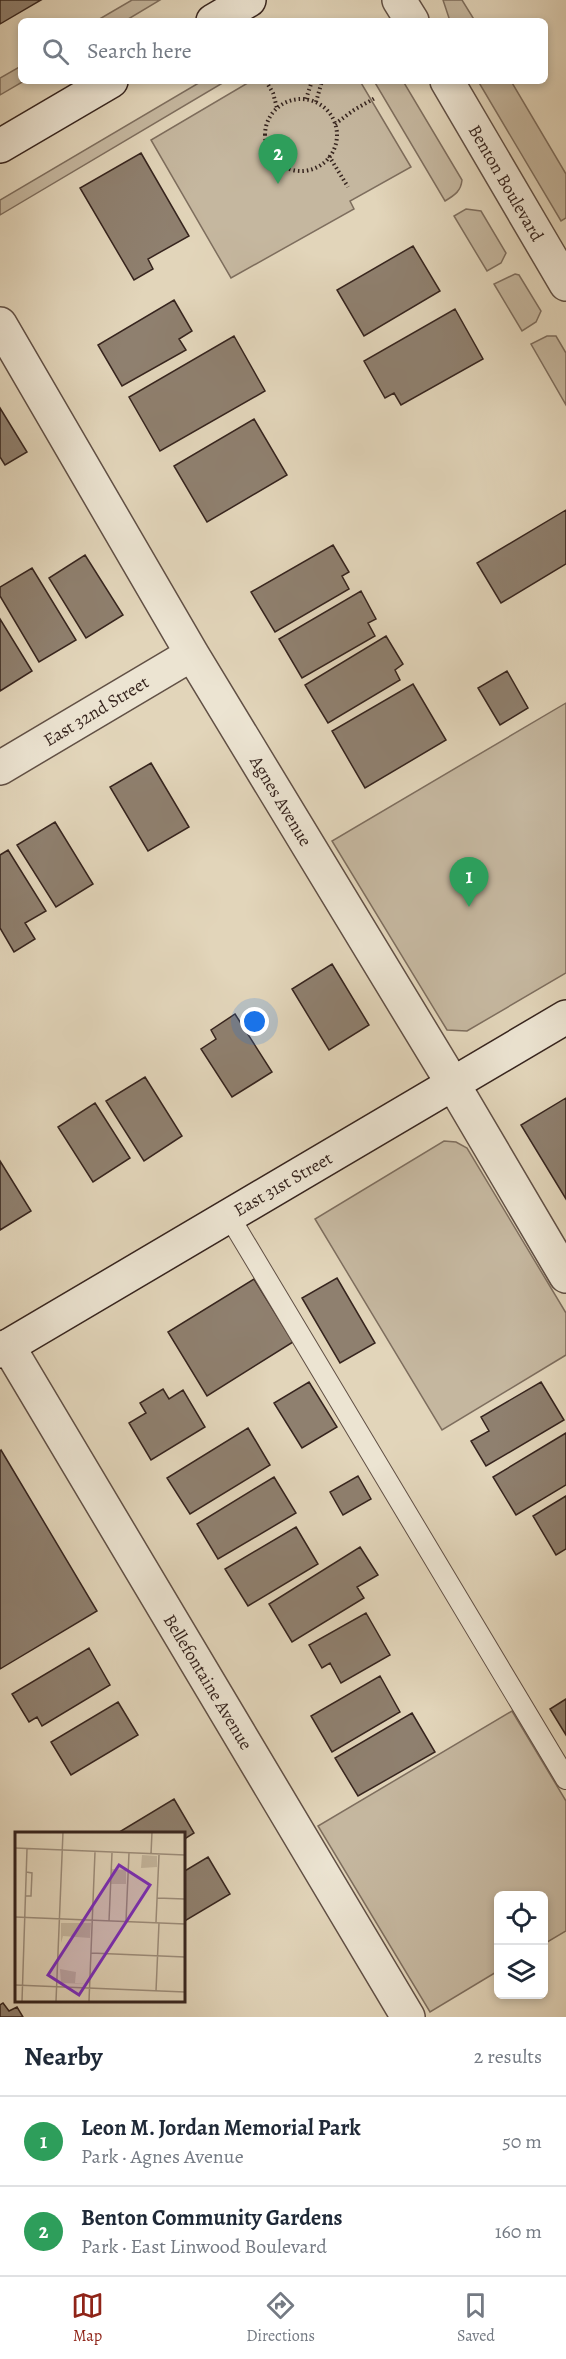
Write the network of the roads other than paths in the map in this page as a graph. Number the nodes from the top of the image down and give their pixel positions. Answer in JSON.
{"nodes":[{"id":1,"x":249,"y":0,"type":"edge"},
{"id":2,"x":399,"y":0,"type":"edge"},
{"id":3,"x":218,"y":18,"type":"edge"},
{"id":4,"x":409,"y":18,"type":"edge"},
{"id":5,"x":106,"y":84,"type":"edge"},
{"id":6,"x":449,"y":84,"type":"edge"},
{"id":7,"x":0,"y":146,"type":"edge"},
{"id":8,"x":566,"y":284,"type":"edge"},
{"id":9,"x":0,"y":324,"type":"edge"},
{"id":10,"x":192,"y":654,"type":"junction"},
{"id":11,"x":0,"y":768,"type":"edge"},
{"id":12,"x":566,"y":1017,"type":"edge"},
{"id":13,"x":453,"y":1084,"type":"junction"},
{"id":14,"x":229,"y":1216,"type":"junction"},
{"id":15,"x":566,"y":1276,"type":"edge"},
{"id":16,"x":4,"y":1348,"type":"edge"},
{"id":17,"x":566,"y":1779,"type":"edge"},
{"id":18,"x":408,"y":2017,"type":"edge"}],
"edges":[{"from":1,"to":3,"type":"street"},
{"from":2,"to":4,"type":"street"},
{"from":5,"to":7,"type":"street"},
{"from":6,"to":8,"type":"street","name":"Benton Boulevard"},
{"from":9,"to":10,"type":"street","name":"Agnes Avenue"},
{"from":10,"to":11,"type":"street","name":"East 32nd Street"},
{"from":10,"to":13,"type":"street","name":"Agnes Avenue"},
{"from":12,"to":13,"type":"street","name":"East 31st Street"},
{"from":13,"to":14,"type":"street","name":"East 31st Street"},
{"from":13,"to":15,"type":"street","name":"Agnes Avenue"},
{"from":14,"to":16,"type":"street","name":"East 31st Street"},
{"from":14,"to":17,"type":"lane"},
{"from":16,"to":18,"type":"street","name":"Bellefontaine Avenue"}]}
